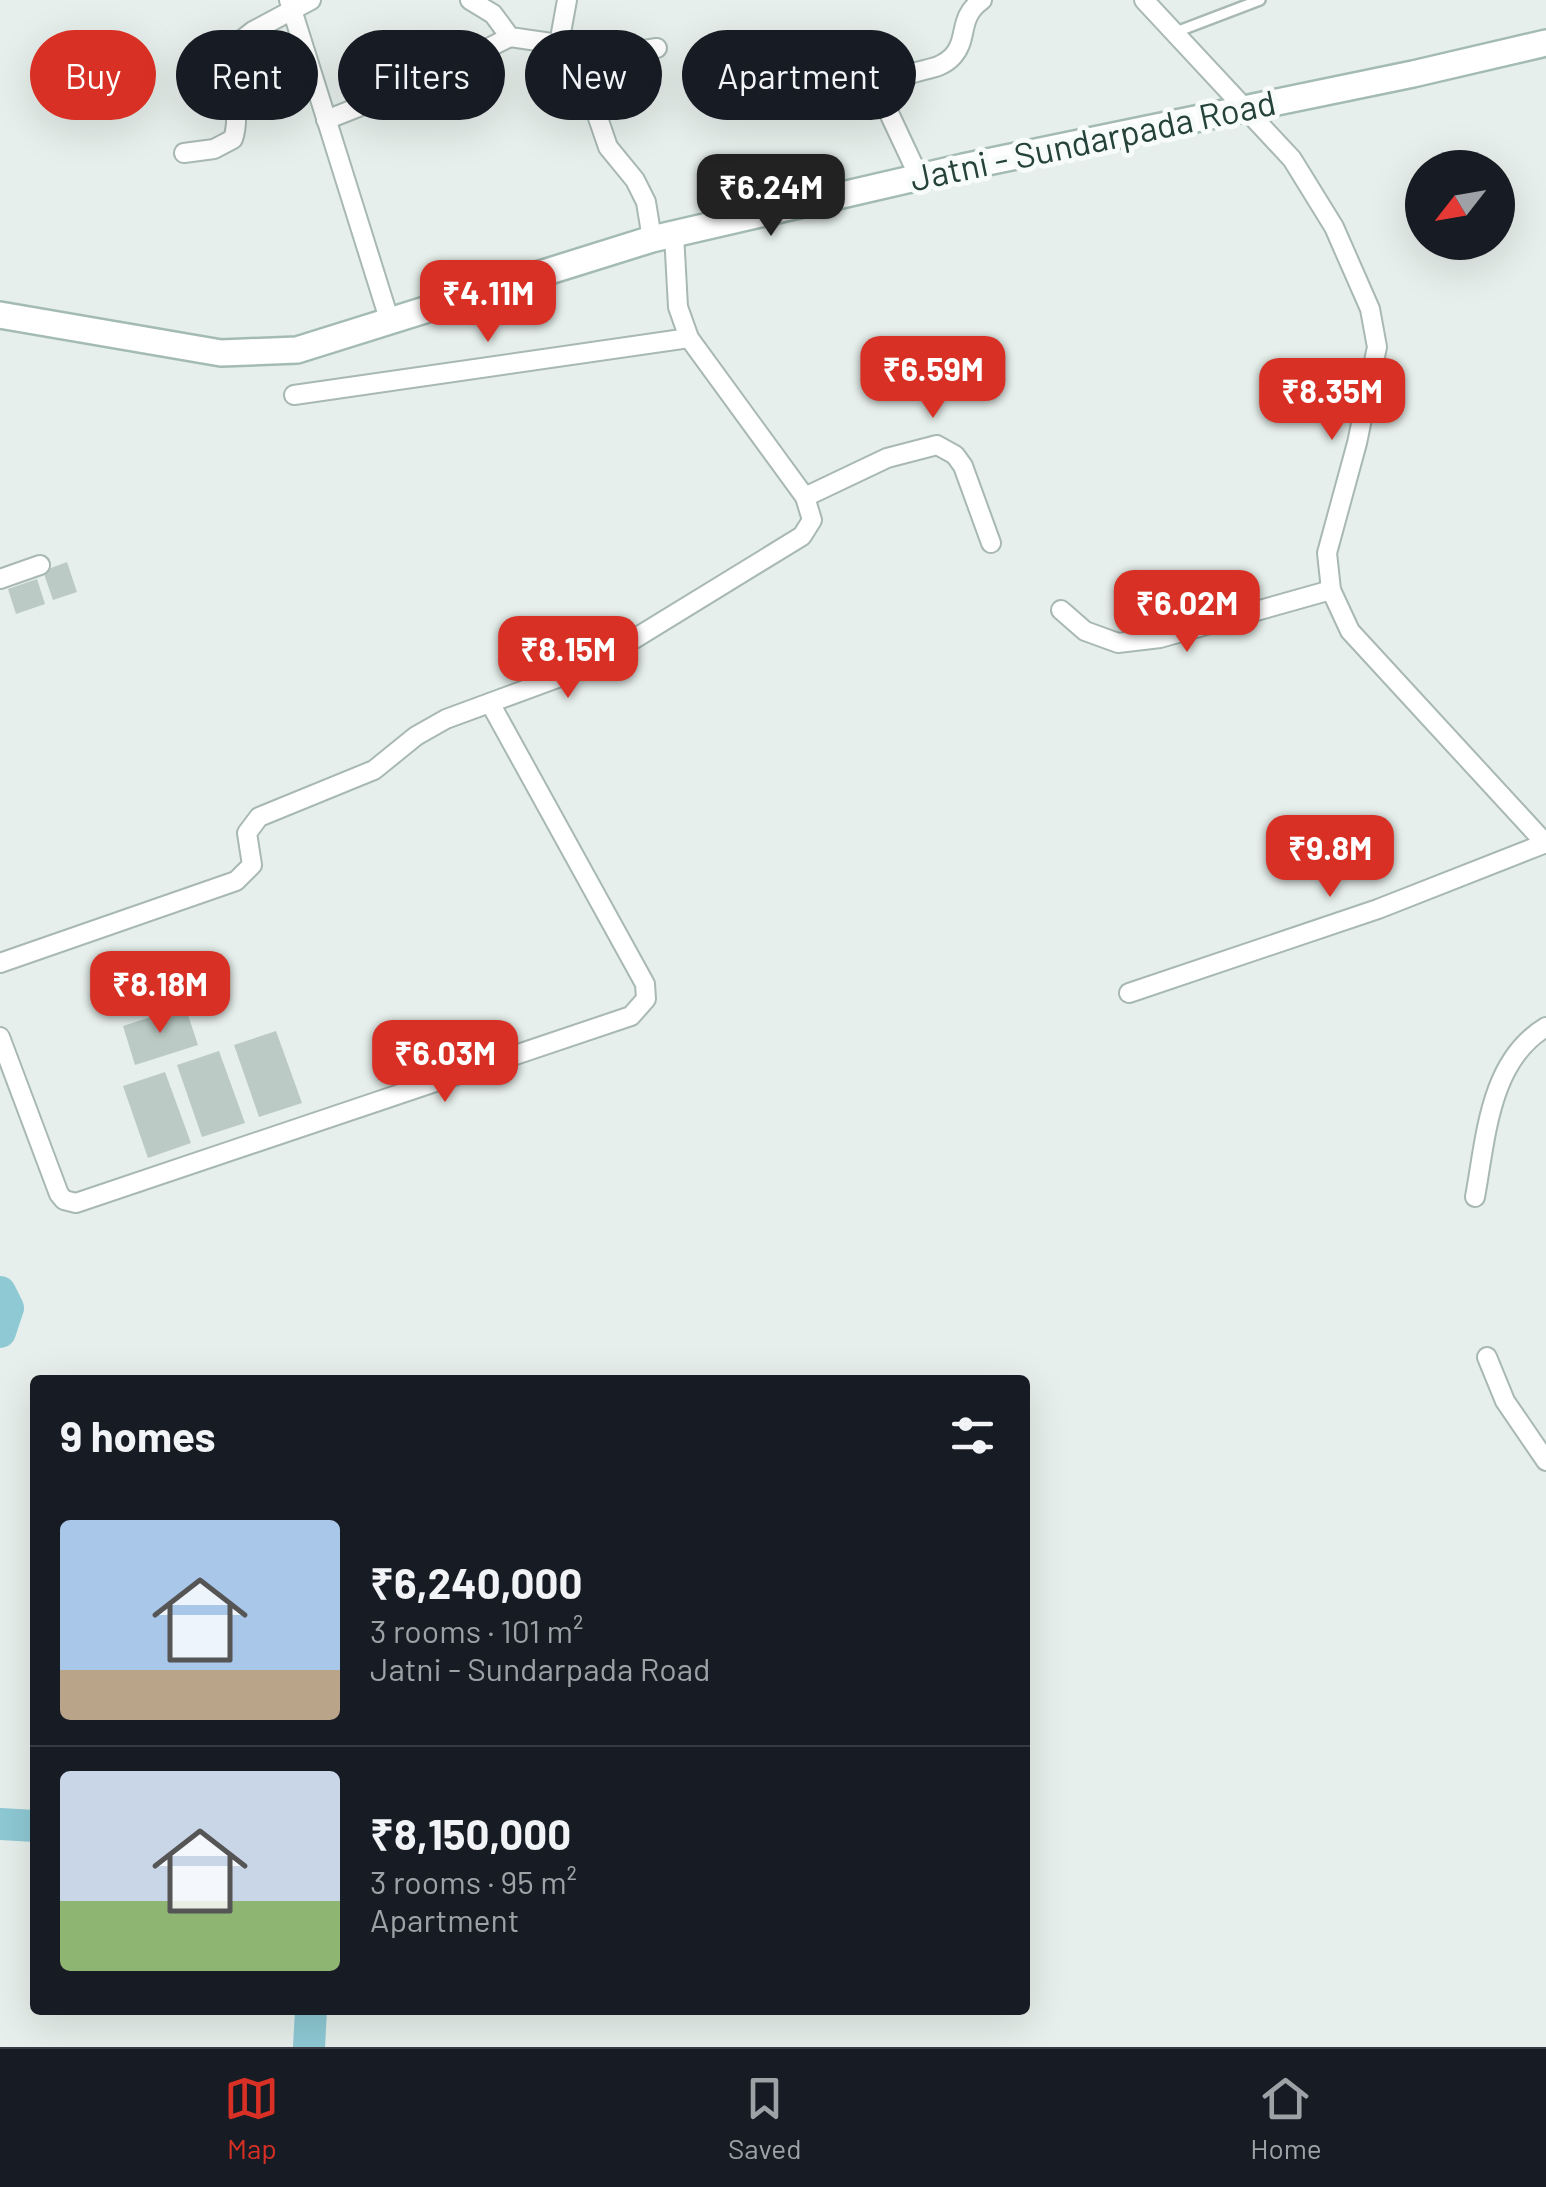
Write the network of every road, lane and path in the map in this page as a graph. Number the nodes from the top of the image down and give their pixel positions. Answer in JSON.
{"nodes":[{"id":1,"x":311,"y":0,"type":"edge"},
{"id":2,"x":470,"y":0,"type":"edge"},
{"id":3,"x":566,"y":0,"type":"edge"},
{"id":4,"x":982,"y":0,"type":"edge"},
{"id":5,"x":1144,"y":0,"type":"edge"},
{"id":6,"x":1260,"y":0,"type":"edge"},
{"id":7,"x":290,"y":6,"type":"edge"},
{"id":8,"x":561,"y":30,"type":"edge"},
{"id":9,"x":1176,"y":32,"type":"junction"},
{"id":10,"x":510,"y":36,"type":"junction"},
{"id":11,"x":525,"y":38,"type":"edge"},
{"id":12,"x":1546,"y":42,"type":"edge"},
{"id":13,"x":1245,"y":108,"type":"junction"},
{"id":14,"x":326,"y":120,"type":"junction"},
{"id":15,"x":598,"y":120,"type":"edge"},
{"id":16,"x":184,"y":152,"type":"dead end"},
{"id":17,"x":919,"y":177,"type":"junction"},
{"id":18,"x":663,"y":237,"type":"junction"},
{"id":19,"x":0,"y":315,"type":"edge"},
{"id":20,"x":389,"y":319,"type":"junction"},
{"id":21,"x":689,"y":338,"type":"junction"},
{"id":22,"x":294,"y":395,"type":"dead end"},
{"id":23,"x":805,"y":496,"type":"junction"},
{"id":24,"x":990,"y":543,"type":"dead end"},
{"id":25,"x":40,"y":565,"type":"dead end"},
{"id":26,"x":0,"y":580,"type":"edge"},
{"id":27,"x":1331,"y":590,"type":"junction"},
{"id":28,"x":1061,"y":610,"type":"dead end"},
{"id":29,"x":490,"y":703,"type":"junction"},
{"id":30,"x":1546,"y":844,"type":"edge"},
{"id":31,"x":0,"y":964,"type":"edge"},
{"id":32,"x":1129,"y":993,"type":"dead end"},
{"id":33,"x":1546,"y":1027,"type":"edge"},
{"id":34,"x":0,"y":1037,"type":"edge"},
{"id":35,"x":1475,"y":1197,"type":"dead end"},
{"id":36,"x":1487,"y":1357,"type":"dead end"},
{"id":37,"x":1546,"y":1461,"type":"edge"}],
"edges":[{"from":1,"to":7,"type":"street"},
{"from":2,"to":10,"type":"street"},
{"from":3,"to":8,"type":"street"},
{"from":4,"to":17,"type":"street"},
{"from":5,"to":9,"type":"street"},
{"from":6,"to":9,"type":"lane"},
{"from":7,"to":14,"type":"street"},
{"from":7,"to":16,"type":"street"},
{"from":9,"to":13,"type":"street"},
{"from":10,"to":11,"type":"street"},
{"from":10,"to":14,"type":"street"},
{"from":12,"to":13,"type":"main road","name":"Jatni - Sundarpada Road"},
{"from":13,"to":17,"type":"main road","name":"Jatni - Sundarpada Road"},
{"from":13,"to":27,"type":"street"},
{"from":14,"to":20,"type":"street"},
{"from":15,"to":18,"type":"street"},
{"from":17,"to":18,"type":"main road","name":"Jatni - Sundarpada Road"},
{"from":18,"to":20,"type":"main road","name":"Jatni - Sundarpada Road"},
{"from":18,"to":21,"type":"street"},
{"from":19,"to":20,"type":"main road","name":"Jatni - Sundarpada Road"},
{"from":21,"to":22,"type":"street"},
{"from":21,"to":23,"type":"street"},
{"from":23,"to":24,"type":"street"},
{"from":23,"to":29,"type":"street"},
{"from":25,"to":26,"type":"street"},
{"from":27,"to":28,"type":"street"},
{"from":27,"to":30,"type":"street"},
{"from":29,"to":31,"type":"street"},
{"from":29,"to":34,"type":"street"},
{"from":30,"to":32,"type":"street"},
{"from":33,"to":35,"type":"street"},
{"from":36,"to":37,"type":"street"}]}
